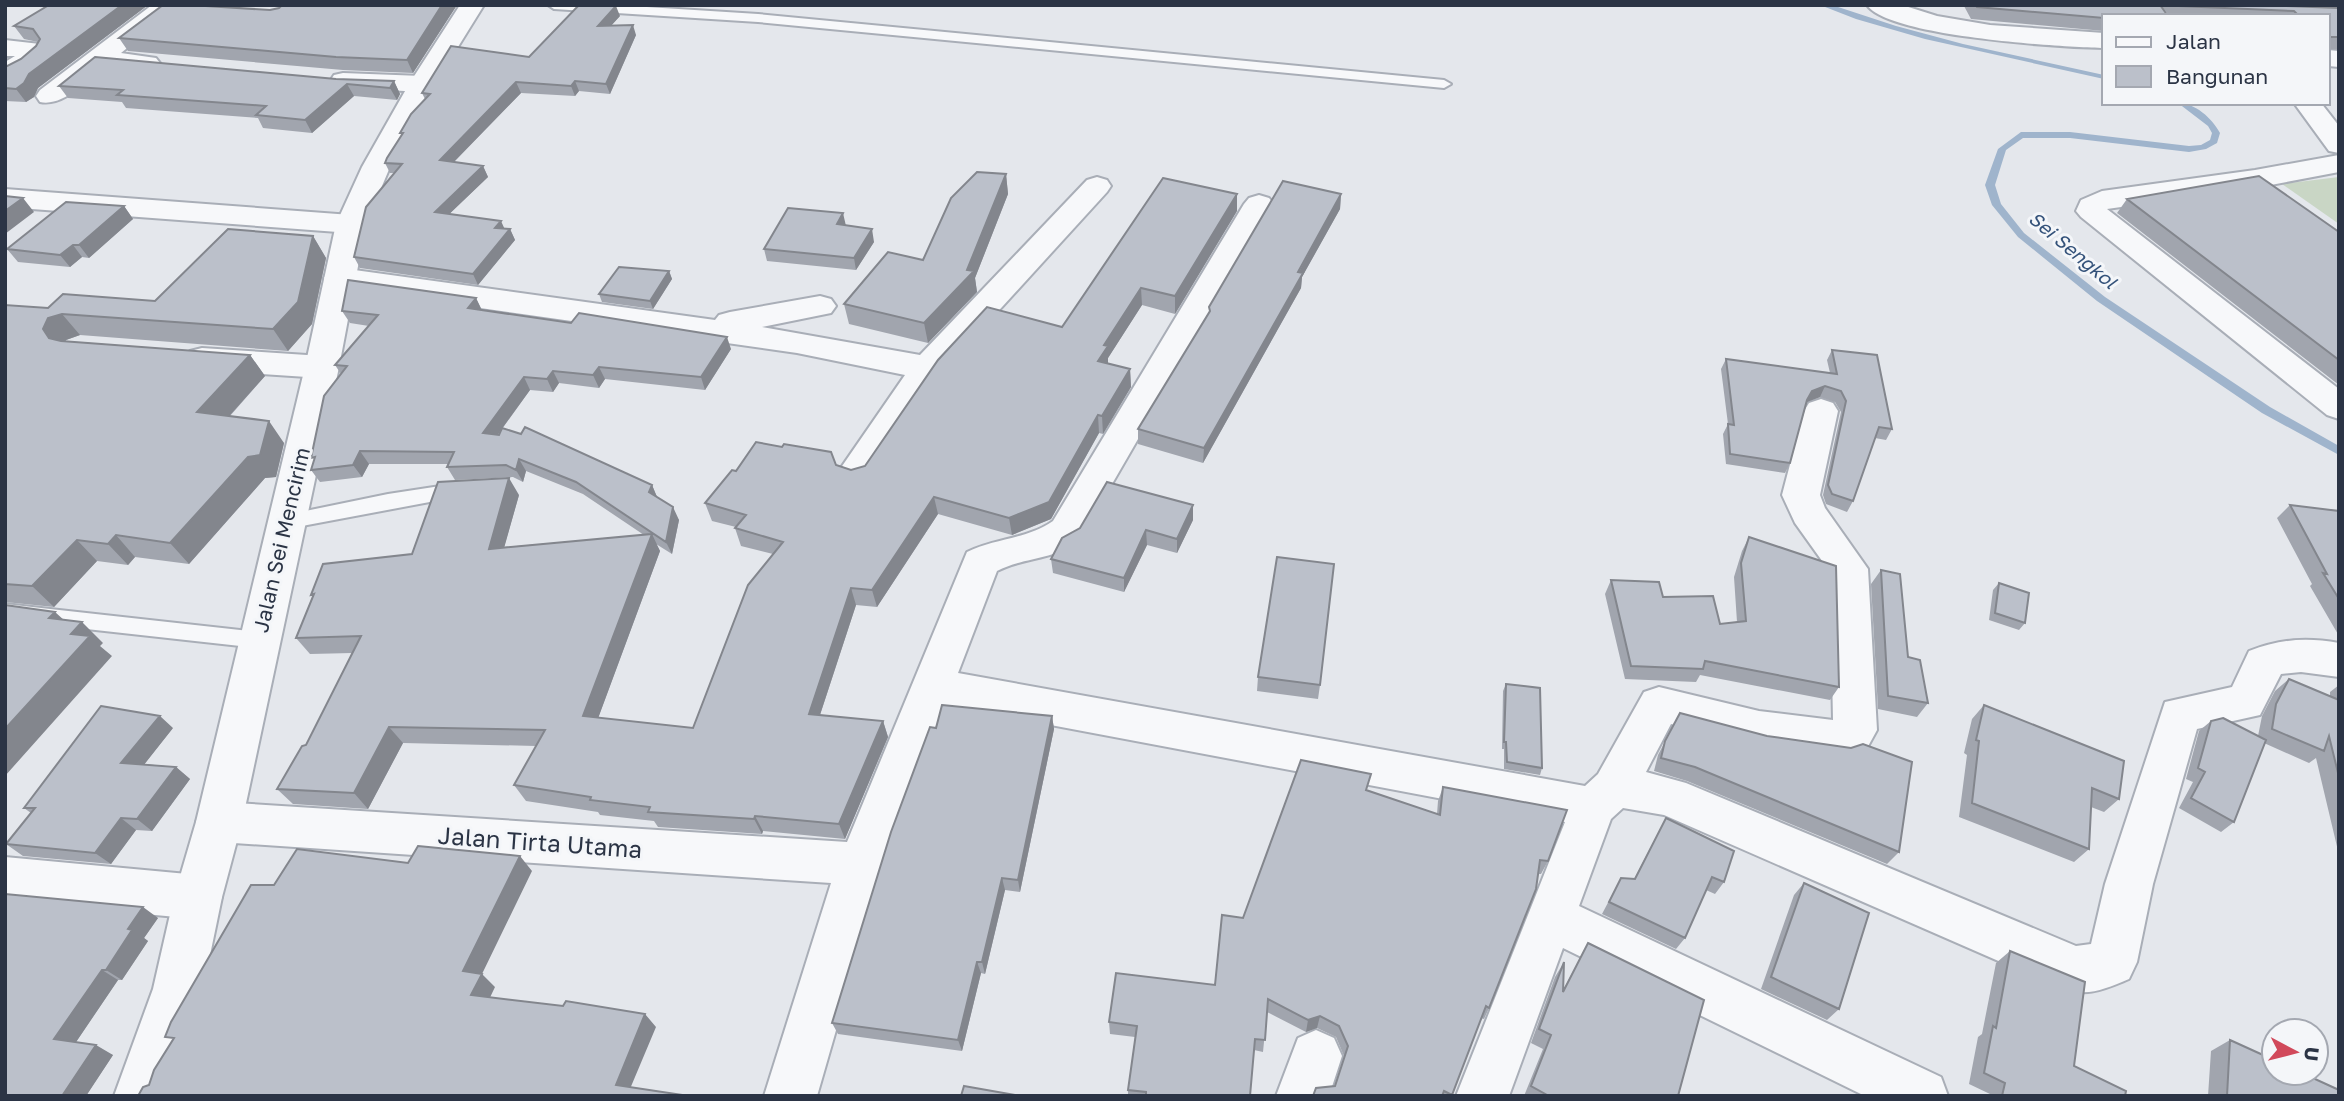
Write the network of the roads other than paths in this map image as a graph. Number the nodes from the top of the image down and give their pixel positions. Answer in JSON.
{"nodes":[{"id":1,"x":472,"y":5,"type":"edge"},
{"id":2,"x":554,"y":5,"type":"edge"},
{"id":3,"x":1879,"y":5,"type":"edge"},
{"id":4,"x":1957,"y":5,"type":"edge"},
{"id":5,"x":167,"y":6,"type":"edge"},
{"id":6,"x":194,"y":8,"type":"edge"},
{"id":7,"x":1969,"y":30,"type":"junction"},
{"id":8,"x":2102,"y":41,"type":"edge"},
{"id":9,"x":5,"y":48,"type":"edge"},
{"id":10,"x":97,"y":59,"type":"junction"},
{"id":11,"x":170,"y":65,"type":"edge"},
{"id":12,"x":5,"y":74,"type":"edge"},
{"id":13,"x":319,"y":79,"type":"edge"},
{"id":14,"x":422,"y":84,"type":"junction"},
{"id":15,"x":1444,"y":84,"type":"dead end"},
{"id":16,"x":49,"y":96,"type":"dead end"},
{"id":17,"x":2309,"y":105,"type":"edge"},
{"id":18,"x":2339,"y":145,"type":"edge"},
{"id":19,"x":2339,"y":163,"type":"edge"},
{"id":20,"x":2255,"y":179,"type":"junction"},
{"id":21,"x":1097,"y":186,"type":"dead end"},
{"id":22,"x":5,"y":198,"type":"edge"},
{"id":23,"x":2286,"y":201,"type":"edge"},
{"id":24,"x":68,"y":203,"type":"junction"},
{"id":25,"x":1259,"y":204,"type":"dead end"},
{"id":26,"x":351,"y":224,"type":"junction"},
{"id":27,"x":37,"y":228,"type":"edge"},
{"id":28,"x":340,"y":278,"type":"junction"},
{"id":29,"x":820,"y":306,"type":"dead end"},
{"id":30,"x":697,"y":328,"type":"junction"},
{"id":31,"x":171,"y":356,"type":"edge"},
{"id":32,"x":322,"y":367,"type":"junction"},
{"id":33,"x":927,"y":368,"type":"junction"},
{"id":34,"x":2339,"y":407,"type":"edge"},
{"id":35,"x":1821,"y":411,"type":"dead end"},
{"id":36,"x":856,"y":472,"type":"edge"},
{"id":37,"x":472,"y":489,"type":"edge"},
{"id":38,"x":286,"y":522,"type":"junction"},
{"id":39,"x":5,"y":612,"type":"edge"},
{"id":40,"x":258,"y":640,"type":"junction"},
{"id":41,"x":2339,"y":660,"type":"edge"},
{"id":42,"x":934,"y":686,"type":"junction"},
{"id":43,"x":1604,"y":798,"type":"junction"},
{"id":44,"x":219,"y":822,"type":"junction"},
{"id":45,"x":861,"y":864,"type":"junction"},
{"id":46,"x":5,"y":879,"type":"edge"},
{"id":47,"x":198,"y":897,"type":"junction"},
{"id":48,"x":1550,"y":917,"type":"junction"},
{"id":49,"x":140,"y":1096,"type":"edge"},
{"id":50,"x":790,"y":1096,"type":"edge"},
{"id":51,"x":1482,"y":1096,"type":"edge"},
{"id":52,"x":1922,"y":1096,"type":"edge"}],
"edges":[{"from":1,"to":14,"type":"street","name":"Jalan Sei Mencirim"},
{"from":2,"to":15,"type":"lane"},
{"from":3,"to":7,"type":"street"},
{"from":4,"to":7,"type":"street"},
{"from":5,"to":6,"type":"street"},
{"from":5,"to":10,"type":"street"},
{"from":7,"to":8,"type":"street"},
{"from":9,"to":12,"type":"street"},
{"from":10,"to":11,"type":"street"},
{"from":10,"to":16,"type":"street"},
{"from":13,"to":14,"type":"street"},
{"from":14,"to":26,"type":"street","name":"Jalan Sei Mencirim"},
{"from":17,"to":18,"type":"street"},
{"from":19,"to":20,"type":"street"},
{"from":20,"to":23,"type":"street"},
{"from":20,"to":34,"type":"street"},
{"from":21,"to":33,"type":"street"},
{"from":22,"to":24,"type":"street"},
{"from":24,"to":26,"type":"street"},
{"from":24,"to":27,"type":"street"},
{"from":25,"to":42,"type":"street"},
{"from":26,"to":28,"type":"street","name":"Jalan Sei Mencirim"},
{"from":28,"to":30,"type":"street"},
{"from":28,"to":32,"type":"street","name":"Jalan Sei Mencirim"},
{"from":29,"to":30,"type":"street"},
{"from":30,"to":33,"type":"street"},
{"from":31,"to":32,"type":"street"},
{"from":32,"to":38,"type":"street","name":"Jalan Sei Mencirim"},
{"from":33,"to":36,"type":"street"},
{"from":35,"to":43,"type":"street"},
{"from":37,"to":38,"type":"lane"},
{"from":38,"to":40,"type":"street","name":"Jalan Sei Mencirim"},
{"from":39,"to":40,"type":"lane"},
{"from":40,"to":44,"type":"street","name":"Jalan Sei Mencirim"},
{"from":41,"to":43,"type":"street"},
{"from":42,"to":43,"type":"street"},
{"from":42,"to":45,"type":"street"},
{"from":43,"to":48,"type":"street"},
{"from":44,"to":45,"type":"street","name":"Jalan Tirta Utama"},
{"from":44,"to":47,"type":"street","name":"Jalan Sei Mencirim"},
{"from":45,"to":50,"type":"street"},
{"from":46,"to":47,"type":"street"},
{"from":47,"to":49,"type":"street","name":"Jalan Sei Mencirim"},
{"from":48,"to":51,"type":"street"},
{"from":48,"to":52,"type":"street"}]}
